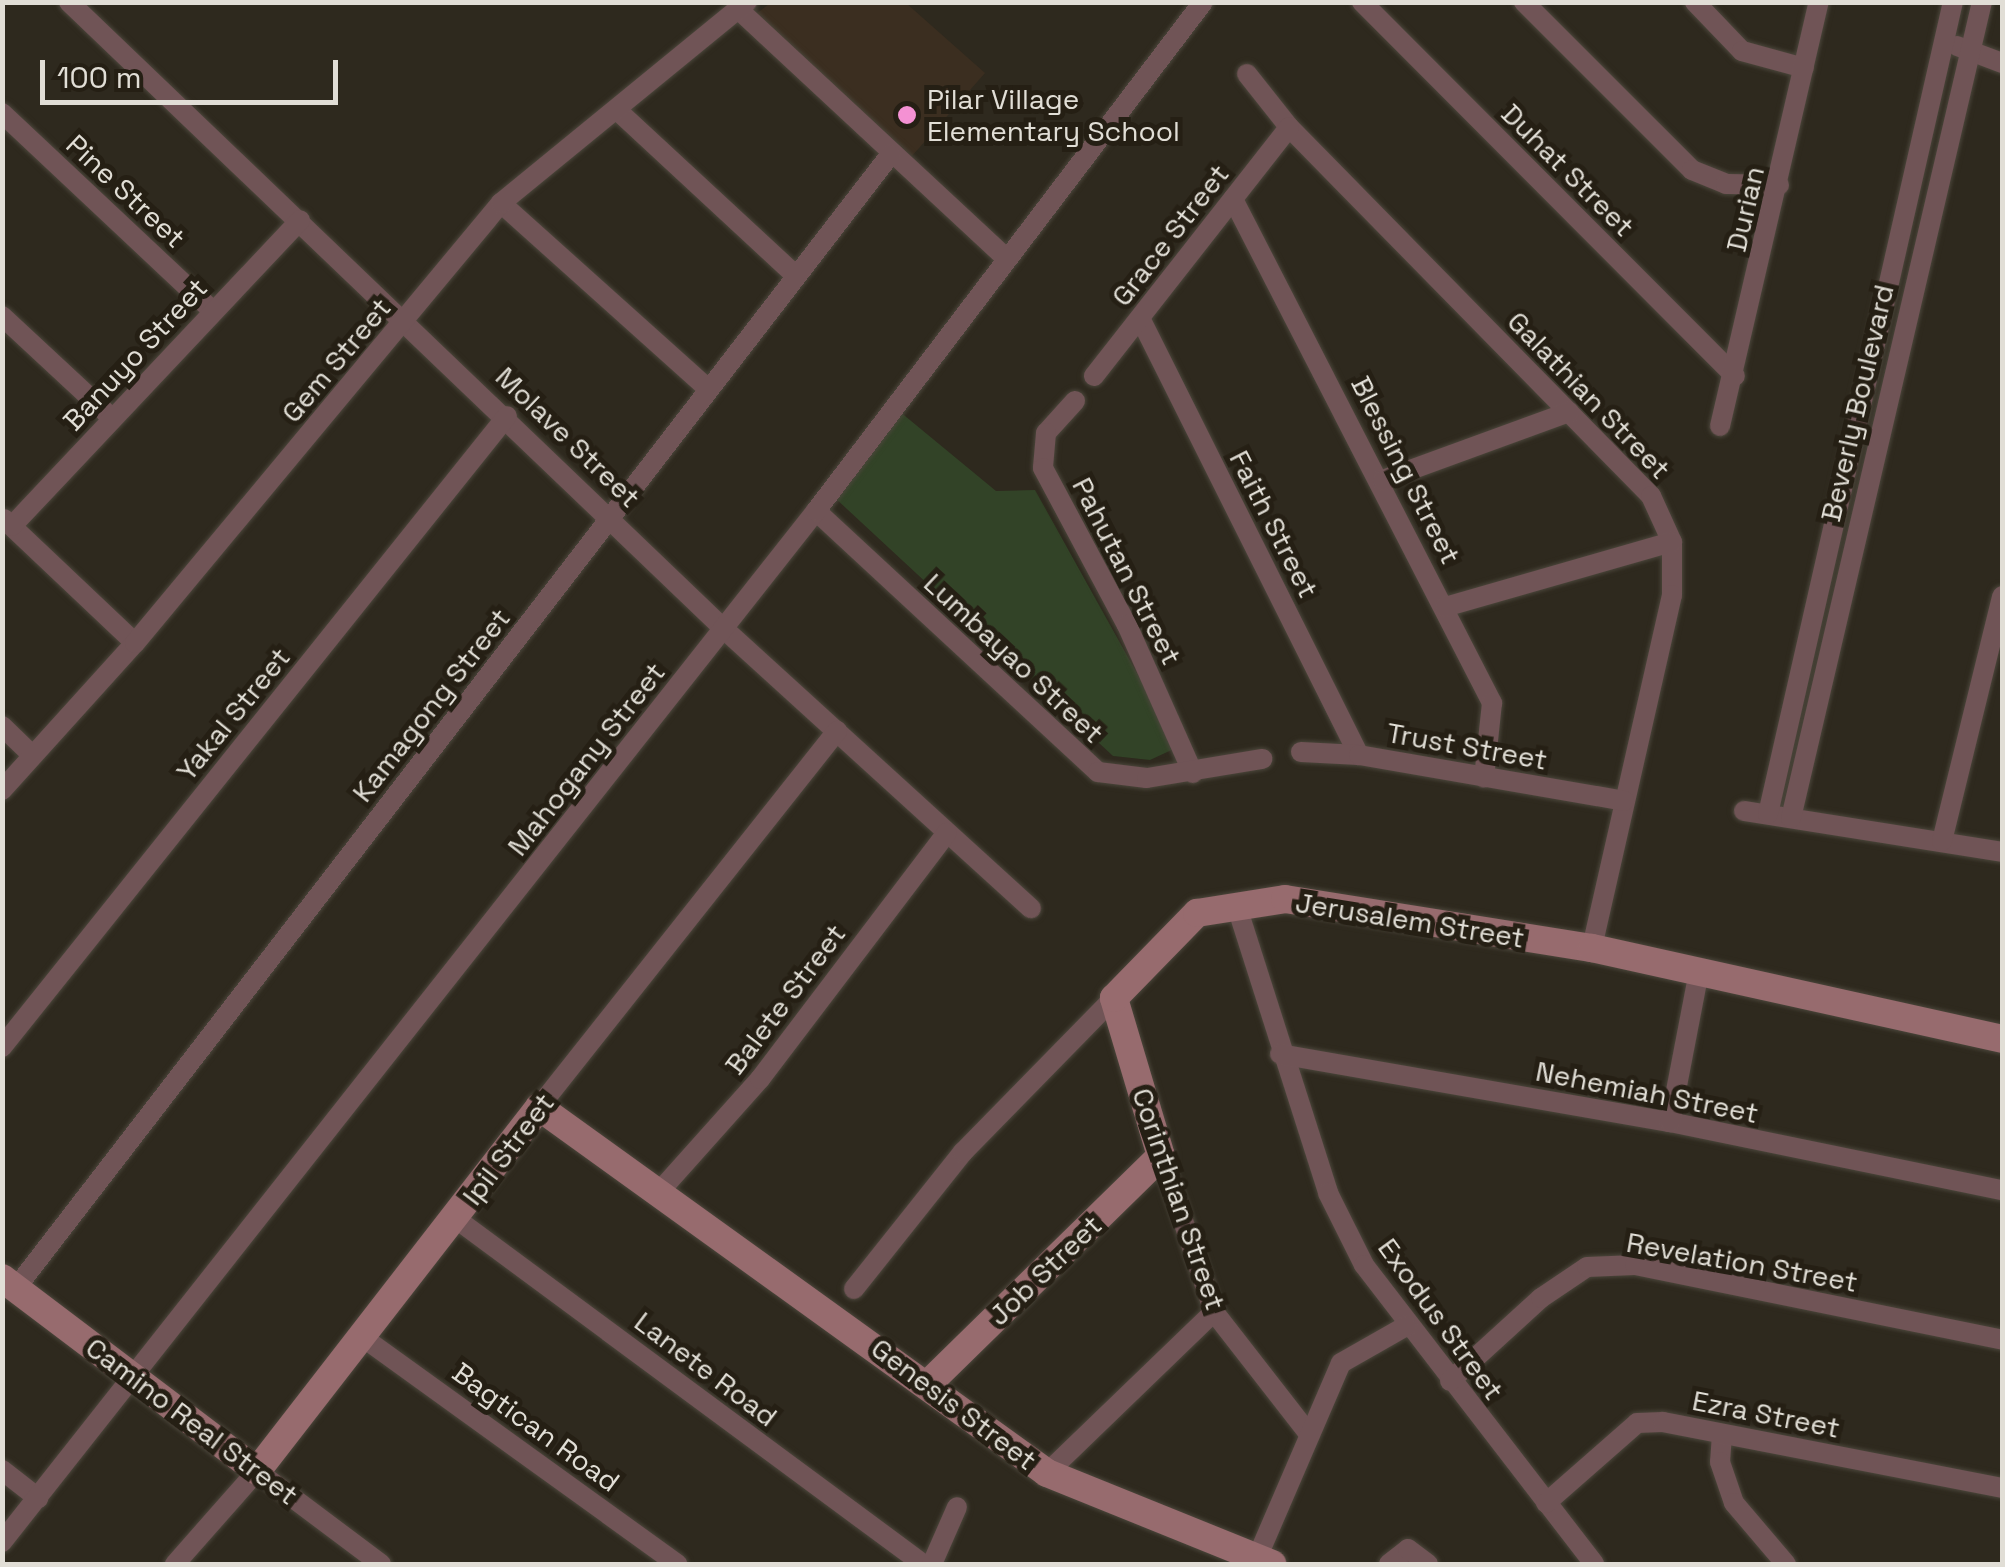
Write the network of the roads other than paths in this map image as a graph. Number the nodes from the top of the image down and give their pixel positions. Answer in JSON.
{"nodes":[{"id":1,"x":69,"y":2,"type":"edge"},
{"id":2,"x":1204,"y":2,"type":"edge"},
{"id":3,"x":1362,"y":2,"type":"edge"},
{"id":4,"x":1524,"y":2,"type":"edge"},
{"id":5,"x":1694,"y":2,"type":"edge"},
{"id":6,"x":1819,"y":2,"type":"edge"},
{"id":7,"x":1953,"y":2,"type":"edge"},
{"id":8,"x":1982,"y":2,"type":"edge"},
{"id":9,"x":742,"y":6,"type":"edge"},
{"id":10,"x":1944,"y":42,"type":"junction"},
{"id":11,"x":1969,"y":51,"type":"junction"},
{"id":12,"x":2002,"y":63,"type":"edge"},
{"id":13,"x":1804,"y":68,"type":"junction"},
{"id":14,"x":1247,"y":74,"type":"dead end"},
{"id":15,"x":617,"y":110,"type":"junction"},
{"id":16,"x":2,"y":113,"type":"edge"},
{"id":17,"x":1289,"y":127,"type":"junction"},
{"id":18,"x":890,"y":155,"type":"junction"},
{"id":19,"x":1779,"y":185,"type":"junction"},
{"id":20,"x":1233,"y":198,"type":"junction"},
{"id":21,"x":501,"y":203,"type":"junction"},
{"id":22,"x":300,"y":220,"type":"junction"},
{"id":23,"x":1008,"y":260,"type":"junction"},
{"id":24,"x":793,"y":273,"type":"junction"},
{"id":25,"x":212,"y":310,"type":"junction"},
{"id":26,"x":2,"y":316,"type":"edge"},
{"id":27,"x":1140,"y":318,"type":"junction"},
{"id":28,"x":406,"y":319,"type":"junction"},
{"id":29,"x":1094,"y":376,"type":"dead end"},
{"id":30,"x":1735,"y":376,"type":"junction"},
{"id":31,"x":706,"y":387,"type":"junction"},
{"id":32,"x":1075,"y":401,"type":"dead end"},
{"id":33,"x":1569,"y":412,"type":"junction"},
{"id":34,"x":507,"y":416,"type":"junction"},
{"id":35,"x":113,"y":419,"type":"junction"},
{"id":36,"x":1720,"y":426,"type":"dead end"},
{"id":37,"x":1383,"y":480,"type":"junction"},
{"id":38,"x":816,"y":511,"type":"junction"},
{"id":39,"x":612,"y":517,"type":"junction"},
{"id":40,"x":7,"y":522,"type":"edge"},
{"id":41,"x":1672,"y":542,"type":"junction"},
{"id":42,"x":2002,"y":596,"type":"edge"},
{"id":43,"x":1445,"y":607,"type":"junction"},
{"id":44,"x":724,"y":629,"type":"junction"},
{"id":45,"x":135,"y":643,"type":"junction"},
{"id":46,"x":1992,"y":679,"type":"edge"},
{"id":47,"x":2,"y":726,"type":"edge"},
{"id":48,"x":837,"y":731,"type":"junction"},
{"id":49,"x":1301,"y":752,"type":"dead end"},
{"id":50,"x":32,"y":755,"type":"junction"},
{"id":51,"x":1360,"y":755,"type":"junction"},
{"id":52,"x":1262,"y":759,"type":"dead end"},
{"id":53,"x":1193,"y":773,"type":"junction"},
{"id":54,"x":1484,"y":778,"type":"junction"},
{"id":55,"x":2,"y":790,"type":"edge"},
{"id":56,"x":1624,"y":801,"type":"junction"},
{"id":57,"x":1744,"y":811,"type":"dead end"},
{"id":58,"x":1768,"y":814,"type":"junction"},
{"id":59,"x":1791,"y":818,"type":"junction"},
{"id":60,"x":947,"y":833,"type":"junction"},
{"id":61,"x":1942,"y":841,"type":"junction"},
{"id":62,"x":2002,"y":852,"type":"edge"},
{"id":63,"x":1031,"y":908,"type":"dead end"},
{"id":64,"x":1237,"y":908,"type":"junction"},
{"id":65,"x":1592,"y":948,"type":"junction"},
{"id":66,"x":1699,"y":972,"type":"junction"},
{"id":67,"x":1114,"y":998,"type":"junction"},
{"id":68,"x":2002,"y":1039,"type":"edge"},
{"id":69,"x":2,"y":1047,"type":"edge"},
{"id":70,"x":1280,"y":1054,"type":"junction"},
{"id":71,"x":539,"y":1106,"type":"junction"},
{"id":72,"x":1670,"y":1122,"type":"junction"},
{"id":73,"x":1162,"y":1156,"type":"junction"},
{"id":74,"x":2002,"y":1190,"type":"edge"},
{"id":75,"x":659,"y":1192,"type":"junction"},
{"id":76,"x":455,"y":1218,"type":"junction"},
{"id":77,"x":9,"y":1283,"type":"edge"},
{"id":78,"x":854,"y":1289,"type":"dead end"},
{"id":79,"x":1214,"y":1312,"type":"junction"},
{"id":80,"x":1406,"y":1326,"type":"junction"},
{"id":81,"x":361,"y":1336,"type":"junction"},
{"id":82,"x":2002,"y":1340,"type":"edge"},
{"id":83,"x":136,"y":1379,"type":"junction"},
{"id":84,"x":1450,"y":1381,"type":"junction"},
{"id":85,"x":928,"y":1384,"type":"junction"},
{"id":86,"x":1309,"y":1434,"type":"junction"},
{"id":87,"x":1722,"y":1434,"type":"junction"},
{"id":88,"x":2,"y":1470,"type":"edge"},
{"id":89,"x":258,"y":1471,"type":"junction"},
{"id":90,"x":1047,"y":1473,"type":"junction"},
{"id":91,"x":2002,"y":1488,"type":"edge"},
{"id":92,"x":38,"y":1498,"type":"junction"},
{"id":93,"x":1546,"y":1504,"type":"junction"},
{"id":94,"x":958,"y":1507,"type":"dead end"},
{"id":95,"x":2,"y":1542,"type":"edge"},
{"id":96,"x":1264,"y":1561,"type":"edge"},
{"id":97,"x":375,"y":1563,"type":"edge"},
{"id":98,"x":175,"y":1564,"type":"edge"},
{"id":99,"x":677,"y":1564,"type":"edge"},
{"id":100,"x":923,"y":1564,"type":"edge"},
{"id":101,"x":932,"y":1564,"type":"edge"},
{"id":102,"x":1388,"y":1564,"type":"edge"},
{"id":103,"x":1428,"y":1564,"type":"edge"},
{"id":104,"x":1594,"y":1564,"type":"edge"},
{"id":105,"x":1786,"y":1564,"type":"edge"}],
"edges":[{"from":1,"to":22,"type":"street","name":"Molave Street"},
{"from":2,"to":23,"type":"street","name":"Mahogany Street"},
{"from":3,"to":30,"type":"street","name":"Duhat Street"},
{"from":4,"to":19,"type":"street"},
{"from":5,"to":13,"type":"street"},
{"from":6,"to":13,"type":"street","name":"Durian"},
{"from":7,"to":10,"type":"street","name":"Beverly Boulevard"},
{"from":8,"to":11,"type":"street","name":"Beverly Boulevard"},
{"from":9,"to":15,"type":"street","name":"Gem Street"},
{"from":9,"to":18,"type":"street"},
{"from":10,"to":11,"type":"street"},
{"from":10,"to":58,"type":"street","name":"Beverly Boulevard"},
{"from":11,"to":12,"type":"street"},
{"from":11,"to":59,"type":"street","name":"Beverly Boulevard"},
{"from":13,"to":19,"type":"street","name":"Durian"},
{"from":14,"to":17,"type":"street","name":"Galathian Street"},
{"from":15,"to":21,"type":"street","name":"Gem Street"},
{"from":15,"to":24,"type":"street"},
{"from":16,"to":25,"type":"street","name":"Pine Street"},
{"from":17,"to":20,"type":"street","name":"Grace Street"},
{"from":17,"to":33,"type":"street","name":"Galathian Street"},
{"from":18,"to":23,"type":"street"},
{"from":18,"to":24,"type":"street","name":"Kamagong Street"},
{"from":19,"to":30,"type":"street","name":"Durian"},
{"from":20,"to":27,"type":"street","name":"Grace Street"},
{"from":20,"to":37,"type":"street","name":"Blessing Street"},
{"from":21,"to":28,"type":"street","name":"Gem Street"},
{"from":21,"to":31,"type":"street"},
{"from":22,"to":25,"type":"street","name":"Banuyo Street"},
{"from":22,"to":28,"type":"street","name":"Molave Street"},
{"from":23,"to":38,"type":"street","name":"Mahogany Street"},
{"from":24,"to":31,"type":"street","name":"Kamagong Street"},
{"from":25,"to":35,"type":"street","name":"Banuyo Street"},
{"from":26,"to":35,"type":"street"},
{"from":27,"to":29,"type":"street","name":"Grace Street"},
{"from":27,"to":51,"type":"street","name":"Faith Street"},
{"from":28,"to":34,"type":"street","name":"Molave Street"},
{"from":28,"to":45,"type":"street","name":"Gem Street"},
{"from":30,"to":36,"type":"street","name":"Durian"},
{"from":31,"to":39,"type":"street","name":"Kamagong Street"},
{"from":32,"to":53,"type":"street","name":"Pahutan Street"},
{"from":33,"to":37,"type":"street"},
{"from":33,"to":41,"type":"street","name":"Galathian Street"},
{"from":34,"to":39,"type":"street","name":"Molave Street"},
{"from":34,"to":69,"type":"street","name":"Yakal Street"},
{"from":35,"to":40,"type":"street","name":"Banuyo Street"},
{"from":37,"to":43,"type":"street","name":"Blessing Street"},
{"from":38,"to":44,"type":"street","name":"Mahogany Street"},
{"from":38,"to":53,"type":"street","name":"Lumbayao Street"},
{"from":39,"to":44,"type":"street","name":"Molave Street"},
{"from":39,"to":77,"type":"street","name":"Kamagong Street"},
{"from":40,"to":45,"type":"street"},
{"from":41,"to":43,"type":"street"},
{"from":41,"to":56,"type":"street","name":"Galathian Street"},
{"from":42,"to":46,"type":"street"},
{"from":43,"to":54,"type":"street","name":"Blessing Street"},
{"from":44,"to":48,"type":"street","name":"Molave Street"},
{"from":44,"to":83,"type":"street","name":"Mahogany Street"},
{"from":45,"to":50,"type":"street","name":"Gem Street"},
{"from":46,"to":61,"type":"street"},
{"from":47,"to":50,"type":"street"},
{"from":48,"to":60,"type":"street","name":"Molave Street"},
{"from":48,"to":71,"type":"street","name":"Ipil Street"},
{"from":49,"to":51,"type":"street","name":"Trust Street"},
{"from":50,"to":55,"type":"street","name":"Gem Street"},
{"from":51,"to":54,"type":"street","name":"Trust Street"},
{"from":52,"to":53,"type":"street","name":"Lumbayao Street"},
{"from":54,"to":56,"type":"street","name":"Trust Street"},
{"from":56,"to":65,"type":"street","name":"Galathian Street"},
{"from":57,"to":58,"type":"street"},
{"from":58,"to":59,"type":"street"},
{"from":59,"to":61,"type":"street"},
{"from":60,"to":63,"type":"street","name":"Molave Street"},
{"from":60,"to":75,"type":"street","name":"Balete Street"},
{"from":61,"to":62,"type":"street"},
{"from":64,"to":65,"type":"street","name":"Jerusalem Street"},
{"from":64,"to":67,"type":"street","name":"Jerusalem Street"},
{"from":64,"to":70,"type":"street","name":"Exodus Street"},
{"from":65,"to":66,"type":"street","name":"Jerusalem Street"},
{"from":66,"to":68,"type":"street","name":"Jerusalem Street"},
{"from":66,"to":72,"type":"street"},
{"from":67,"to":73,"type":"street","name":"Corinthian Street"},
{"from":67,"to":78,"type":"street","name":"Jerusalem Street"},
{"from":70,"to":72,"type":"street","name":"Nehemiah Street"},
{"from":70,"to":80,"type":"street","name":"Exodus Street"},
{"from":71,"to":75,"type":"street","name":"Genesis Street"},
{"from":71,"to":76,"type":"street","name":"Ipil Street"},
{"from":72,"to":74,"type":"street","name":"Nehemiah Street"},
{"from":73,"to":79,"type":"street","name":"Corinthian Street"},
{"from":73,"to":85,"type":"street","name":"Job Street"},
{"from":75,"to":85,"type":"street","name":"Genesis Street"},
{"from":76,"to":81,"type":"street","name":"Ipil Street"},
{"from":76,"to":100,"type":"street","name":"Lanete Road"},
{"from":77,"to":83,"type":"street","name":"Camino Real Street"},
{"from":79,"to":86,"type":"street","name":"Corinthian Street"},
{"from":79,"to":90,"type":"street"},
{"from":80,"to":84,"type":"street","name":"Exodus Street"},
{"from":80,"to":86,"type":"street"},
{"from":81,"to":89,"type":"street","name":"Ipil Street"},
{"from":81,"to":99,"type":"street","name":"Bagtican Road"},
{"from":82,"to":84,"type":"street","name":"Revelation Street"},
{"from":83,"to":89,"type":"street","name":"Camino Real Street"},
{"from":83,"to":92,"type":"street","name":"Mahogany Street"},
{"from":84,"to":93,"type":"street","name":"Exodus Street"},
{"from":85,"to":90,"type":"street","name":"Genesis Street"},
{"from":86,"to":96,"type":"street"},
{"from":87,"to":91,"type":"street","name":"Ezra Street"},
{"from":87,"to":93,"type":"street","name":"Ezra Street"},
{"from":87,"to":105,"type":"street"},
{"from":88,"to":92,"type":"street"},
{"from":89,"to":97,"type":"street","name":"Camino Real Street"},
{"from":89,"to":98,"type":"street","name":"Ipil Street"},
{"from":90,"to":96,"type":"street","name":"Genesis Street"},
{"from":92,"to":95,"type":"street","name":"Mahogany Street"},
{"from":93,"to":104,"type":"street","name":"Exodus Street"},
{"from":94,"to":101,"type":"street"},
{"from":102,"to":103,"type":"street"}]}
